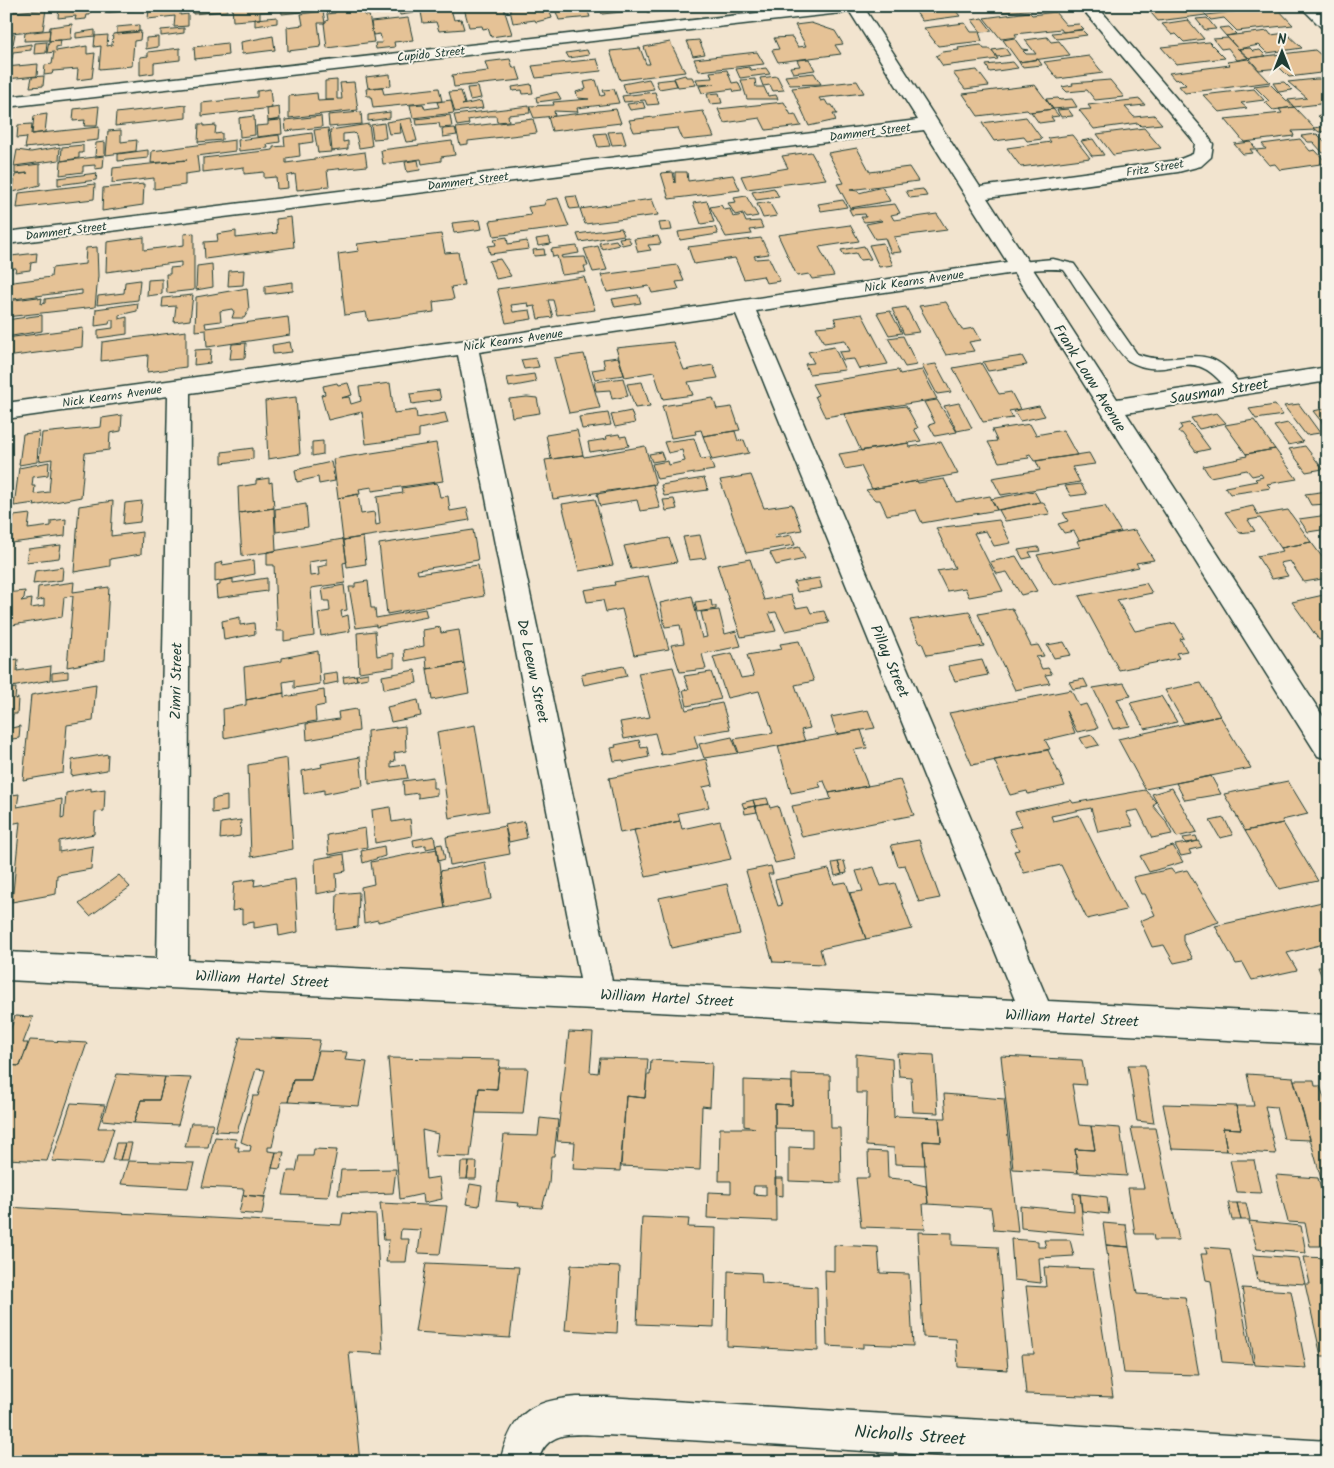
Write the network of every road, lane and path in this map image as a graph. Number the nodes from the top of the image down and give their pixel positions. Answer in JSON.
{"nodes":[{"id":1,"x":1088,"y":6,"type":"edge"},
{"id":2,"x":1308,"y":6,"type":"edge"},
{"id":3,"x":855,"y":7,"type":"edge"},
{"id":4,"x":1328,"y":24,"type":"edge"},
{"id":5,"x":6,"y":102,"type":"edge"},
{"id":6,"x":929,"y":124,"type":"junction"},
{"id":7,"x":974,"y":194,"type":"junction"},
{"id":8,"x":6,"y":238,"type":"edge"},
{"id":9,"x":1020,"y":266,"type":"junction"},
{"id":10,"x":743,"y":306,"type":"junction"},
{"id":11,"x":467,"y":347,"type":"junction"},
{"id":12,"x":1328,"y":374,"type":"edge"},
{"id":13,"x":179,"y":387,"type":"junction"},
{"id":14,"x":1234,"y":388,"type":"junction"},
{"id":15,"x":1109,"y":408,"type":"junction"},
{"id":16,"x":6,"y":410,"type":"edge"},
{"id":17,"x":1328,"y":748,"type":"edge"},
{"id":18,"x":6,"y":966,"type":"edge"},
{"id":19,"x":172,"y":974,"type":"junction"},
{"id":20,"x":599,"y":995,"type":"junction"},
{"id":21,"x":1038,"y":1016,"type":"junction"},
{"id":22,"x":1328,"y":1030,"type":"edge"},
{"id":23,"x":1328,"y":1460,"type":"edge"},
{"id":24,"x":520,"y":1462,"type":"edge"}],
"edges":[{"from":1,"to":7,"type":"street","name":"Fritz Street"},
{"from":2,"to":4,"type":"street"},
{"from":3,"to":5,"type":"street","name":"Cupido Street"},
{"from":3,"to":6,"type":"street","name":"Frank Louw Avenue"},
{"from":6,"to":7,"type":"street","name":"Frank Louw Avenue"},
{"from":6,"to":8,"type":"street","name":"Dammert Street"},
{"from":7,"to":9,"type":"street","name":"Frank Louw Avenue"},
{"from":9,"to":10,"type":"street","name":"Nick Kearns Avenue"},
{"from":9,"to":14,"type":"lane"},
{"from":9,"to":15,"type":"street","name":"Frank Louw Avenue"},
{"from":10,"to":11,"type":"street","name":"Nick Kearns Avenue"},
{"from":10,"to":21,"type":"street","name":"Pillay Street"},
{"from":11,"to":13,"type":"street","name":"Nick Kearns Avenue"},
{"from":11,"to":20,"type":"street","name":"De Leeuw Street"},
{"from":12,"to":14,"type":"street","name":"Sausman Street"},
{"from":13,"to":16,"type":"street","name":"Nick Kearns Avenue"},
{"from":13,"to":19,"type":"street","name":"Zimri Street"},
{"from":14,"to":15,"type":"street","name":"Sausman Street"},
{"from":15,"to":17,"type":"street","name":"Frank Louw Avenue"},
{"from":18,"to":19,"type":"street","name":"William Hartel Street"},
{"from":19,"to":20,"type":"street","name":"William Hartel Street"},
{"from":20,"to":21,"type":"street","name":"William Hartel Street"},
{"from":21,"to":22,"type":"street","name":"William Hartel Street"},
{"from":23,"to":24,"type":"street","name":"Nicholls Street"}]}
